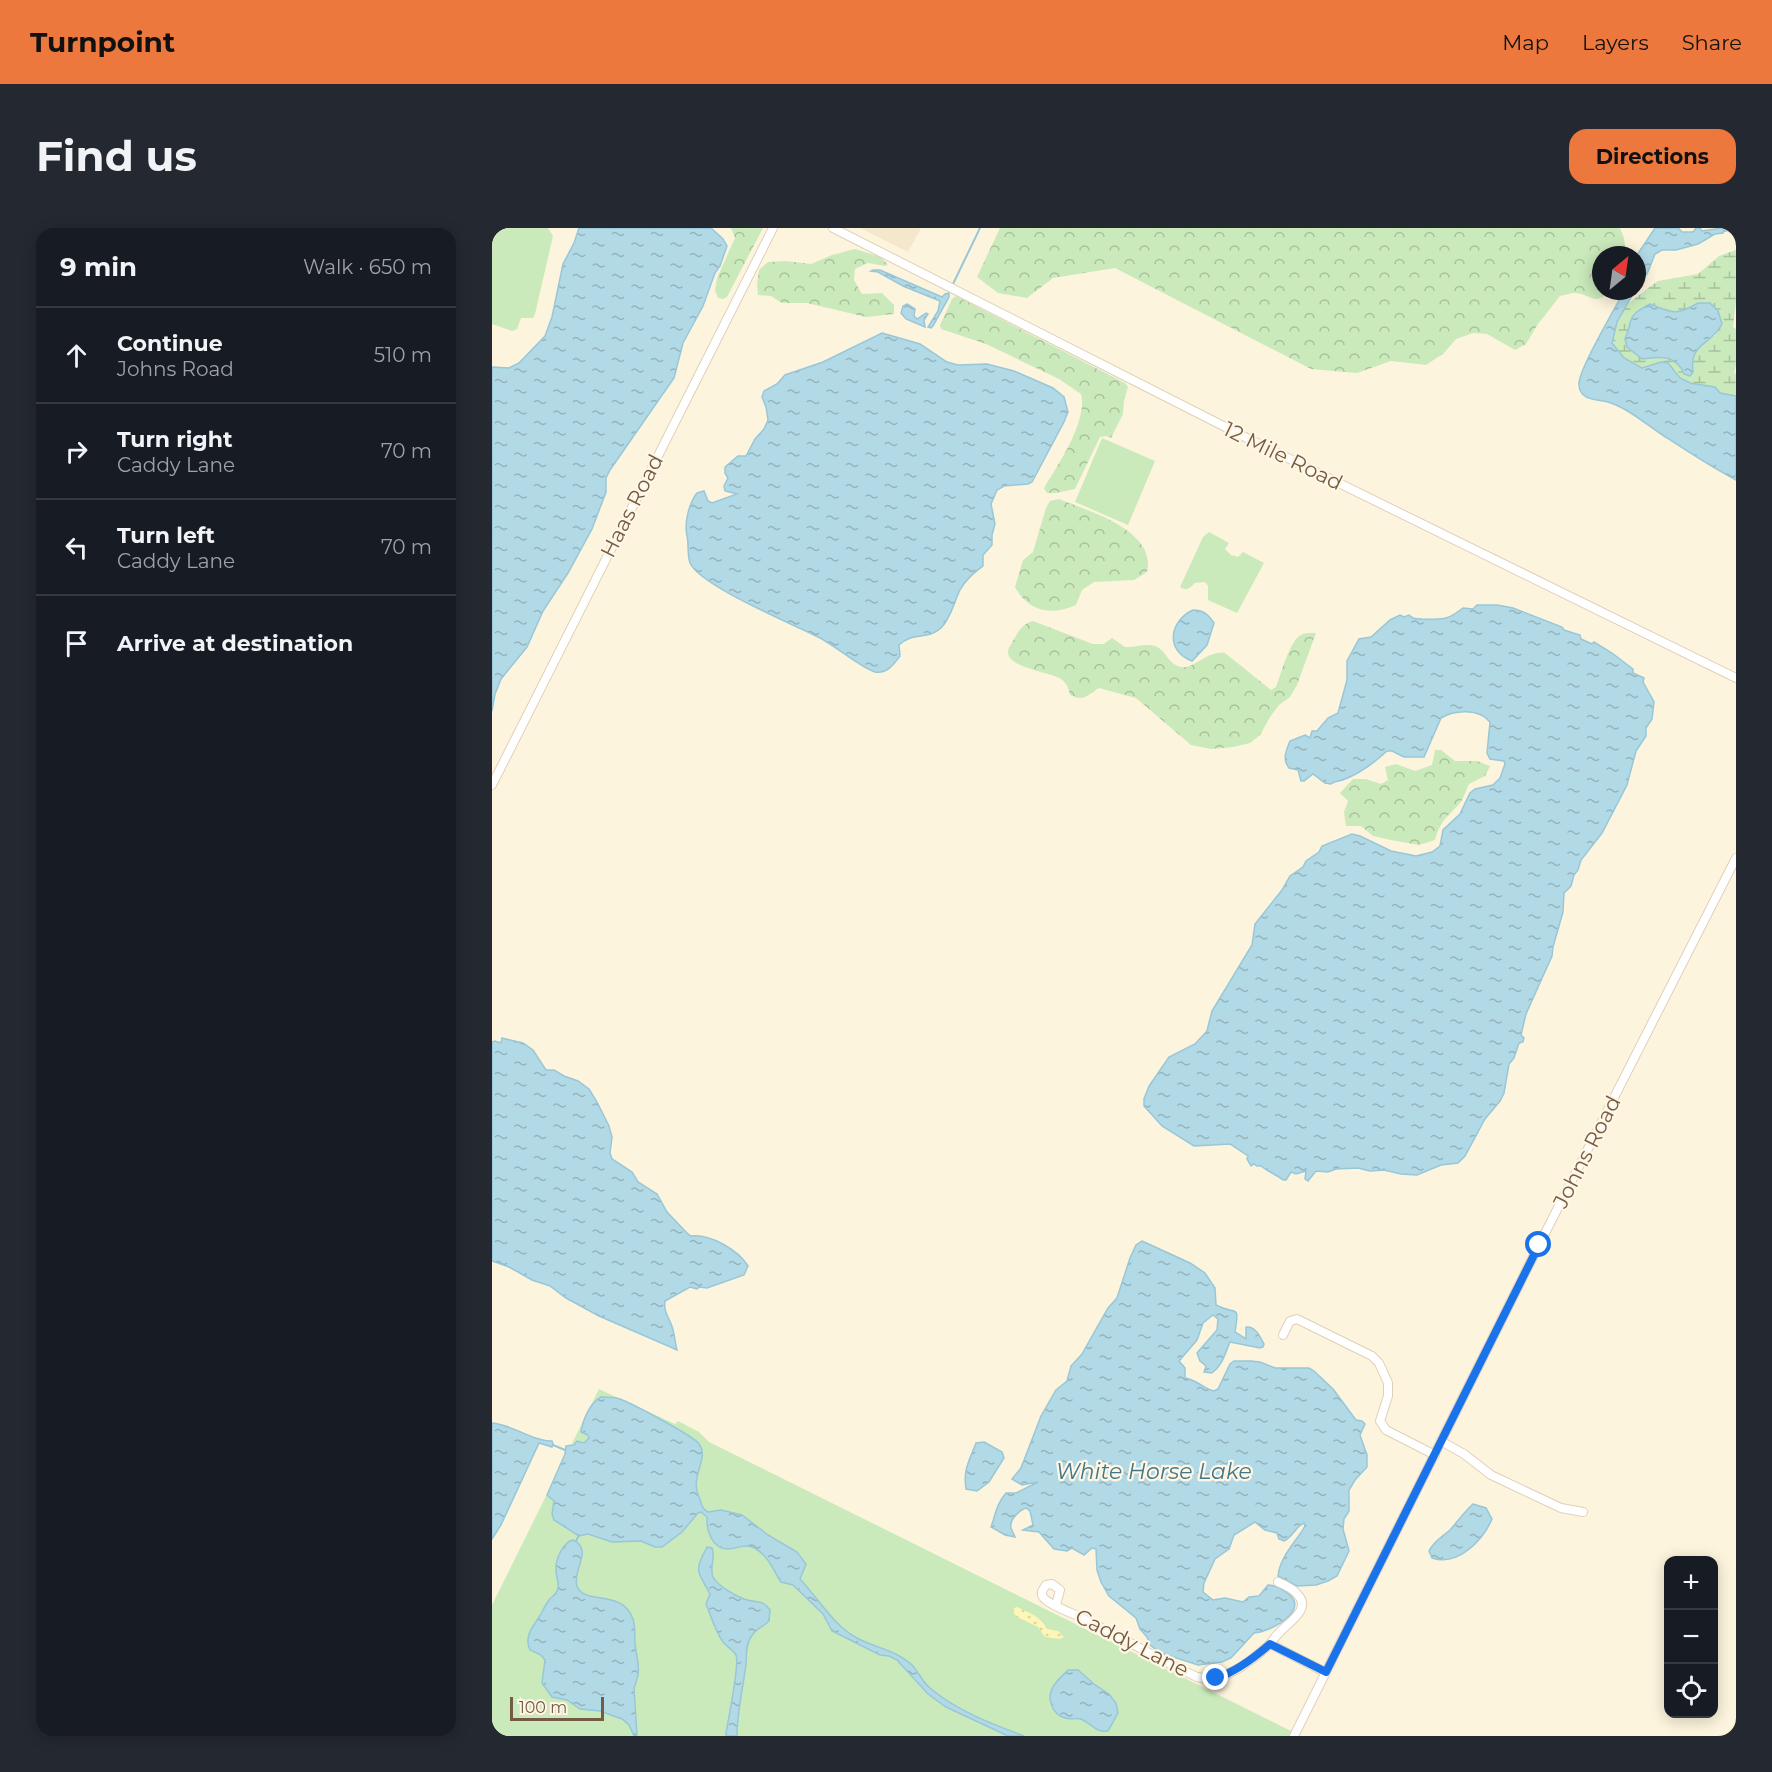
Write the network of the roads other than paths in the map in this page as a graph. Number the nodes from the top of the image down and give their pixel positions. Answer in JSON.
{"nodes":[{"id":1,"x":773,"y":228,"type":"edge"},
{"id":2,"x":833,"y":228,"type":"edge"},
{"id":3,"x":1736,"y":678,"type":"edge"},
{"id":4,"x":492,"y":785,"type":"edge"},
{"id":5,"x":1736,"y":858,"type":"edge"},
{"id":6,"x":1282,"y":1335,"type":"dead end"},
{"id":7,"x":1442,"y":1442,"type":"junction"},
{"id":8,"x":1435,"y":1455,"type":"junction"},
{"id":9,"x":1583,"y":1512,"type":"dead end"},
{"id":10,"x":1278,"y":1582,"type":"dead end"},
{"id":11,"x":1056,"y":1605,"type":"dead end"},
{"id":12,"x":1270,"y":1644,"type":"junction"},
{"id":13,"x":1326,"y":1672,"type":"junction"},
{"id":14,"x":1294,"y":1736,"type":"edge"}],
"edges":[{"from":1,"to":4,"type":"street","name":"Haas Road"},
{"from":2,"to":3,"type":"street","name":"12 Mile Road"},
{"from":5,"to":7,"type":"street","name":"Johns Road"},
{"from":6,"to":8,"type":"street"},
{"from":7,"to":8,"type":"street","name":"Johns Road"},
{"from":7,"to":9,"type":"street"},
{"from":8,"to":13,"type":"street","name":"Johns Road"},
{"from":10,"to":12,"type":"street","name":"Caddy Lane"},
{"from":11,"to":12,"type":"street","name":"Caddy Lane"},
{"from":12,"to":13,"type":"street"},
{"from":13,"to":14,"type":"street","name":"Johns Road"}]}
